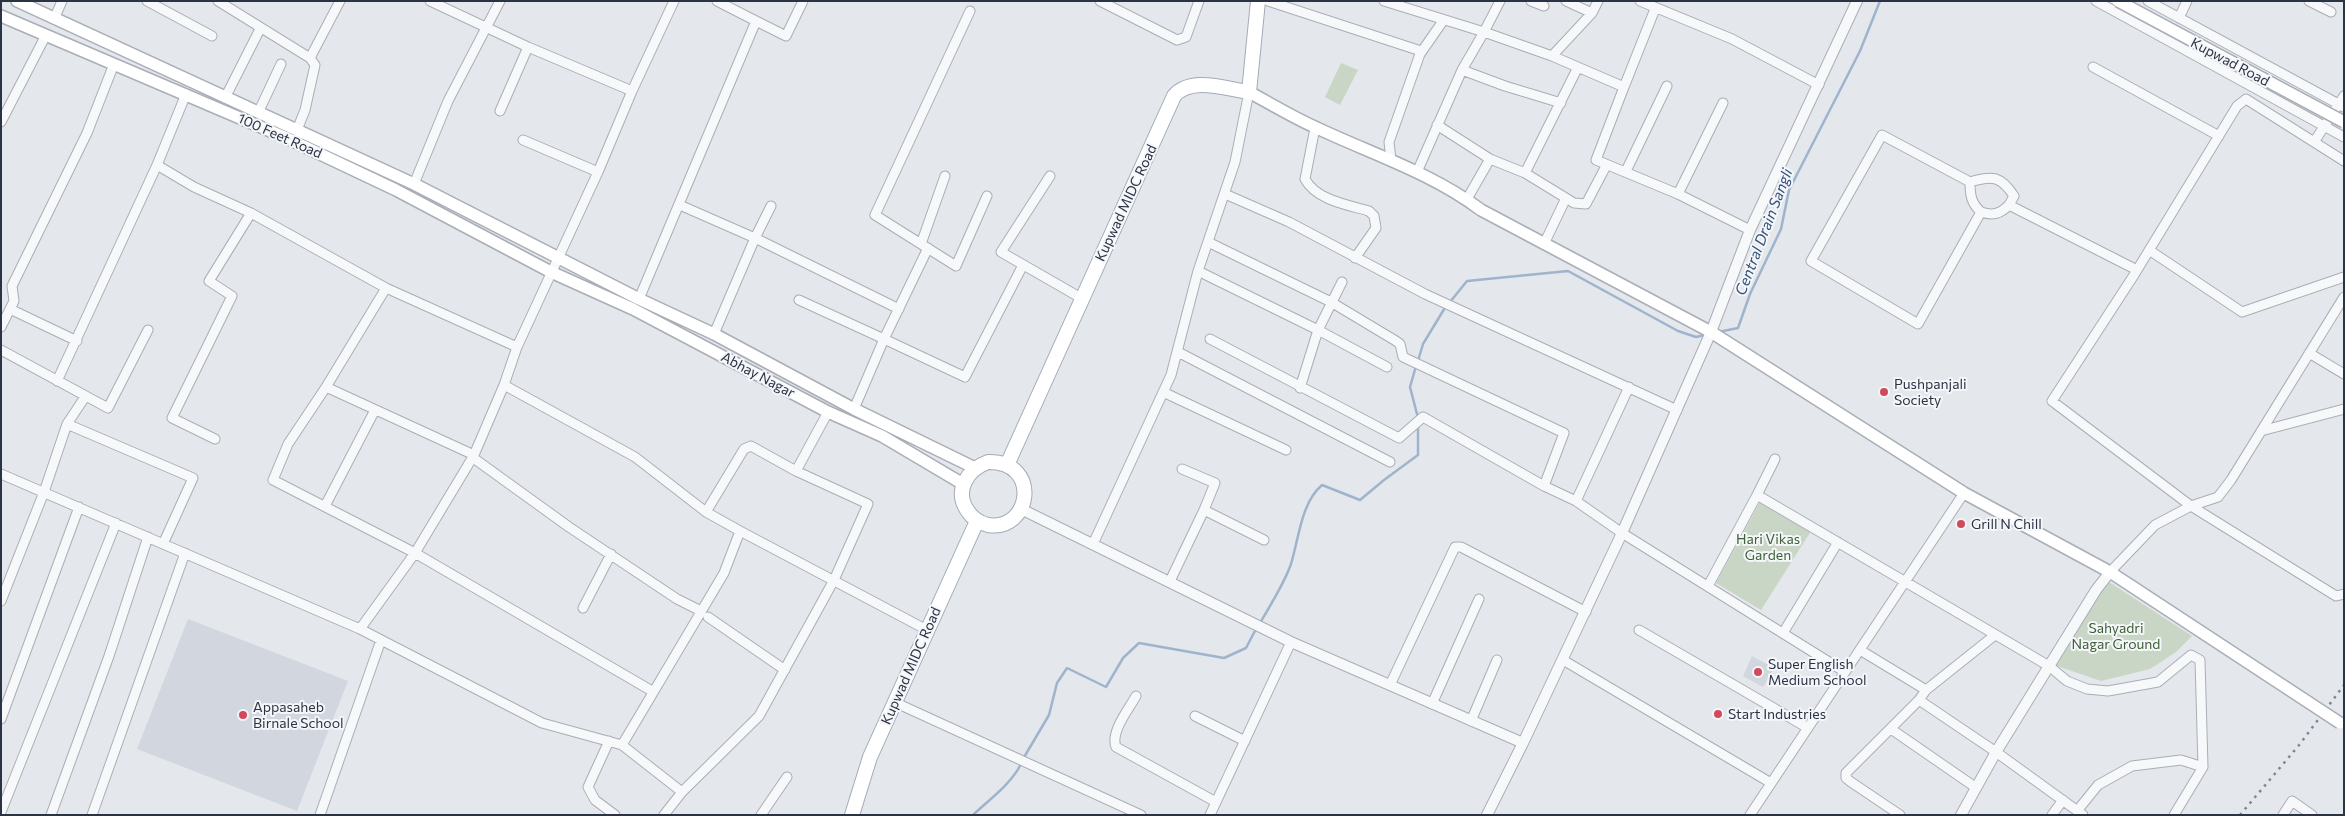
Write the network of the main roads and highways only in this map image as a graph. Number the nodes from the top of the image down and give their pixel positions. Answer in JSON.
{"nodes":[{"id":1,"x":17,"y":1,"type":"edge"},
{"id":2,"x":1258,"y":1,"type":"edge"},
{"id":3,"x":2118,"y":1,"type":"edge"},
{"id":4,"x":3,"y":20,"type":"edge"},
{"id":5,"x":1249,"y":92,"type":"junction"},
{"id":6,"x":2344,"y":122,"type":"edge"},
{"id":7,"x":550,"y":272,"type":"joint"},
{"id":8,"x":1007,"y":465,"type":"junction"},
{"id":9,"x":975,"y":468,"type":"junction"},
{"id":10,"x":963,"y":484,"type":"junction"},
{"id":11,"x":977,"y":521,"type":"junction"},
{"id":12,"x":2342,"y":725,"type":"edge"},
{"id":13,"x":852,"y":815,"type":"edge"}],
"edges":[{"from":1,"to":9,"type":"main road"},
{"from":2,"to":5,"type":"main road"},
{"from":3,"to":6,"type":"main road","name":"Kupwad Road","bridge":true},
{"from":4,"to":7,"type":"main road","name":"100 Feet Road"},
{"from":5,"to":8,"type":"main road","name":"Kupwad MIDC Road"},
{"from":5,"to":12,"type":"main road","bridge":true},
{"from":7,"to":10,"type":"main road","name":"Abhay Nagar"},
{"from":8,"to":9,"type":"main road"},
{"from":8,"to":11,"type":"main road"},
{"from":9,"to":10,"type":"main road"},
{"from":10,"to":11,"type":"main road"},
{"from":11,"to":13,"type":"main road","name":"Kupwad MIDC Road"}]}
